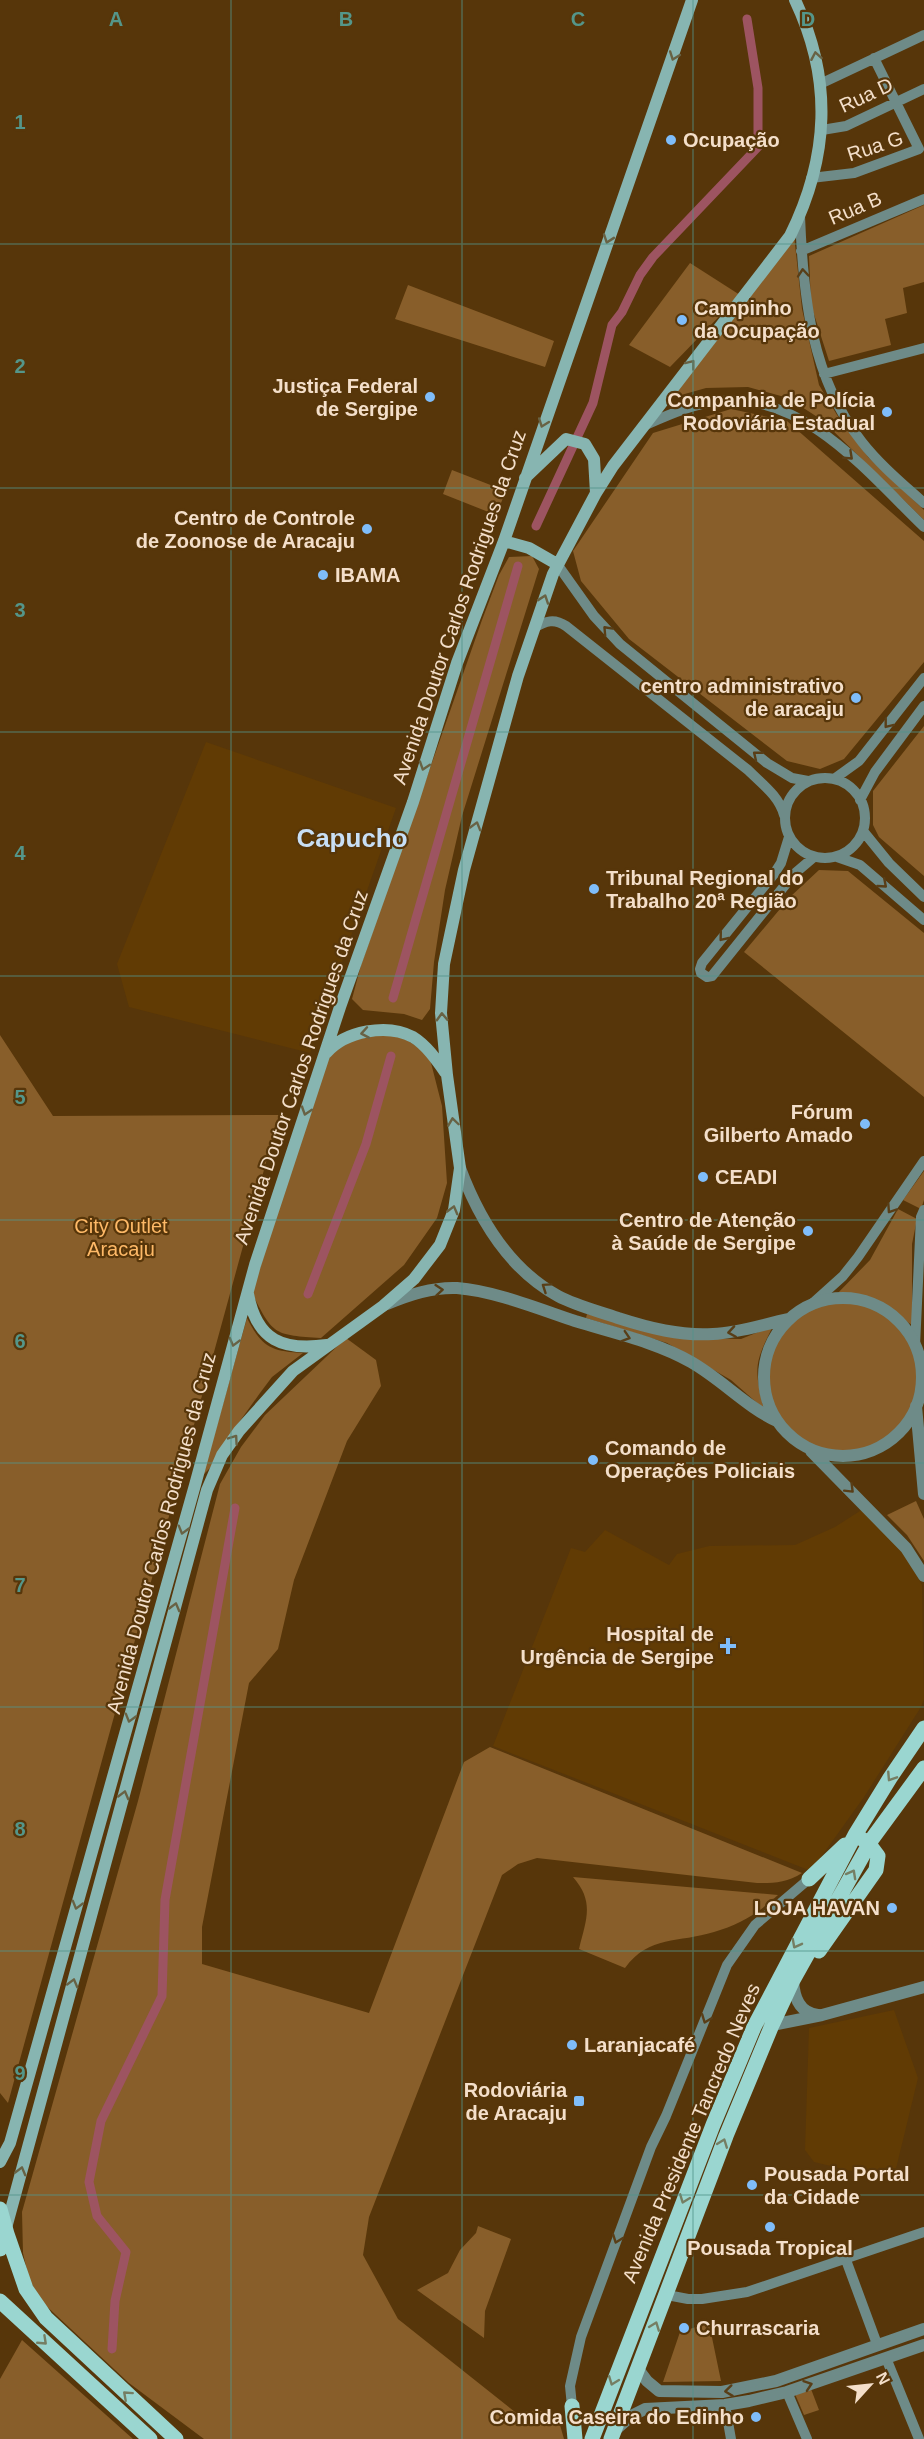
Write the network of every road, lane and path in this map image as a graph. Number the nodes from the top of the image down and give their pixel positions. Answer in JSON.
{"nodes":[{"id":1,"x":795,"y":0,"type":"edge"},
{"id":2,"x":693,"y":2,"type":"edge"},
{"id":3,"x":924,"y":35,"type":"edge"},
{"id":4,"x":874,"y":58,"type":"junction"},
{"id":5,"x":820,"y":84,"type":"junction"},
{"id":6,"x":924,"y":89,"type":"edge"},
{"id":7,"x":896,"y":102,"type":"junction"},
{"id":8,"x":822,"y":130,"type":"junction"},
{"id":9,"x":811,"y":178,"type":"junction"},
{"id":10,"x":924,"y":199,"type":"edge"},
{"id":11,"x":800,"y":216,"type":"junction"},
{"id":12,"x":801,"y":251,"type":"junction"},
{"id":13,"x":924,"y":348,"type":"edge"},
{"id":14,"x":824,"y":374,"type":"junction"},
{"id":15,"x":643,"y":426,"type":"junction"},
{"id":16,"x":523,"y":481,"type":"junction"},
{"id":17,"x":596,"y":493,"type":"junction"},
{"id":18,"x":924,"y":503,"type":"edge"},
{"id":19,"x":924,"y":527,"type":"edge"},
{"id":20,"x":504,"y":541,"type":"junction"},
{"id":21,"x":557,"y":564,"type":"junction"},
{"id":22,"x":534,"y":628,"type":"junction"},
{"id":23,"x":924,"y":678,"type":"edge"},
{"id":24,"x":924,"y":706,"type":"edge"},
{"id":25,"x":834,"y":779,"type":"junction"},
{"id":26,"x":808,"y":781,"type":"junction"},
{"id":27,"x":860,"y":800,"type":"junction"},
{"id":28,"x":784,"y":815,"type":"junction"},
{"id":29,"x":863,"y":831,"type":"junction"},
{"id":30,"x":789,"y":837,"type":"junction"},
{"id":31,"x":837,"y":856,"type":"junction"},
{"id":32,"x":814,"y":857,"type":"junction"},
{"id":33,"x":924,"y":897,"type":"edge"},
{"id":34,"x":924,"y":920,"type":"edge"},
{"id":35,"x":325,"y":1056,"type":"junction"},
{"id":36,"x":447,"y":1075,"type":"junction"},
{"id":37,"x":924,"y":1161,"type":"edge"},
{"id":38,"x":460,"y":1168,"type":"junction"},
{"id":39,"x":924,"y":1210,"type":"edge"},
{"id":40,"x":248,"y":1290,"type":"junction"},
{"id":41,"x":813,"y":1303,"type":"junction"},
{"id":42,"x":383,"y":1306,"type":"junction"},
{"id":43,"x":580,"y":1306,"type":"junction"},
{"id":44,"x":789,"y":1319,"type":"junction"},
{"id":45,"x":577,"y":1321,"type":"junction"},
{"id":46,"x":328,"y":1345,"type":"junction"},
{"id":47,"x":915,"y":1346,"type":"junction"},
{"id":48,"x":916,"y":1406,"type":"junction"},
{"id":49,"x":778,"y":1422,"type":"junction"},
{"id":50,"x":808,"y":1448,"type":"junction"},
{"id":51,"x":924,"y":1494,"type":"edge"},
{"id":52,"x":924,"y":1576,"type":"edge"},
{"id":53,"x":924,"y":1728,"type":"edge"},
{"id":54,"x":924,"y":1768,"type":"edge"},
{"id":55,"x":855,"y":1836,"type":"junction"},
{"id":56,"x":869,"y":1844,"type":"junction"},
{"id":57,"x":808,"y":1880,"type":"joint"},
{"id":58,"x":793,"y":1980,"type":"junction"},
{"id":59,"x":924,"y":1988,"type":"edge"},
{"id":60,"x":822,"y":2015,"type":"junction"},
{"id":61,"x":772,"y":2025,"type":"junction"},
{"id":62,"x":0,"y":2162,"type":"edge"},
{"id":63,"x":0,"y":2209,"type":"edge"},
{"id":64,"x":6,"y":2231,"type":"junction"},
{"id":65,"x":924,"y":2232,"type":"edge"},
{"id":66,"x":0,"y":2248,"type":"edge"},
{"id":67,"x":846,"y":2260,"type":"junction"},
{"id":68,"x":667,"y":2295,"type":"junction"},
{"id":69,"x":0,"y":2301,"type":"edge"},
{"id":70,"x":924,"y":2329,"type":"edge"},
{"id":71,"x":877,"y":2344,"type":"junction"},
{"id":72,"x":924,"y":2345,"type":"edge"},
{"id":73,"x":886,"y":2358,"type":"junction"},
{"id":74,"x":639,"y":2368,"type":"junction"},
{"id":75,"x":787,"y":2392,"type":"junction"},
{"id":76,"x":725,"y":2405,"type":"junction"},
{"id":77,"x":572,"y":2406,"type":"joint"},
{"id":78,"x":612,"y":2436,"type":"edge"},
{"id":79,"x":175,"y":2437,"type":"edge"},
{"id":80,"x":150,"y":2439,"type":"edge"},
{"id":81,"x":575,"y":2439,"type":"edge"},
{"id":82,"x":592,"y":2439,"type":"edge"},
{"id":83,"x":731,"y":2439,"type":"edge"},
{"id":84,"x":807,"y":2439,"type":"edge"},
{"id":85,"x":919,"y":2439,"type":"edge"}],
"edges":[{"from":5,"to":1,"type":"main road","one_way":true},
{"from":2,"to":16,"type":"main road","name":"Avenida Doutor Carlos Rodrigues da Cruz","one_way":true},
{"from":3,"to":4,"type":"street"},
{"from":4,"to":5,"type":"street"},
{"from":4,"to":7,"type":"street","name":"Rua G"},
{"from":5,"to":8,"type":"main road"},
{"from":6,"to":7,"type":"street","name":"Rua D"},
{"from":7,"to":8,"type":"street","name":"Rua D"},
{"from":7,"to":9,"type":"street","name":"Rua G"},
{"from":8,"to":9,"type":"main road"},
{"from":9,"to":11,"type":"main road"},
{"from":10,"to":12,"type":"street","name":"Rua B"},
{"from":11,"to":12,"type":"street"},
{"from":15,"to":11,"type":"main road","one_way":true},
{"from":14,"to":12,"type":"street","one_way":true},
{"from":13,"to":14,"type":"street"},
{"from":14,"to":18,"type":"street"},
{"from":15,"to":17,"type":"main road"},
{"from":15,"to":19,"type":"street","one_way":true},
{"from":16,"to":17,"type":"main road"},
{"from":16,"to":20,"type":"main road","name":"Avenida Doutor Carlos Rodrigues da Cruz"},
{"from":17,"to":21,"type":"main road"},
{"from":20,"to":21,"type":"main road"},
{"from":20,"to":35,"type":"main road","name":"Avenida Doutor Carlos Rodrigues da Cruz","one_way":true},
{"from":22,"to":21,"type":"main road","one_way":true},
{"from":26,"to":21,"type":"street","one_way":true},
{"from":22,"to":28,"type":"street"},
{"from":36,"to":22,"type":"main road","one_way":true},
{"from":23,"to":25,"type":"street","one_way":true},
{"from":24,"to":27,"type":"street"},
{"from":25,"to":26,"type":"street"},
{"from":25,"to":27,"type":"street"},
{"from":26,"to":28,"type":"street"},
{"from":27,"to":29,"type":"street"},
{"from":28,"to":30,"type":"street"},
{"from":29,"to":31,"type":"street"},
{"from":29,"to":33,"type":"street"},
{"from":30,"to":32,"type":"street"},
{"from":30,"to":32,"type":"street","one_way":true},
{"from":31,"to":32,"type":"street"},
{"from":31,"to":34,"type":"street","one_way":true},
{"from":36,"to":35,"type":"main road","one_way":true},
{"from":35,"to":40,"type":"main road","name":"Avenida Doutor Carlos Rodrigues da Cruz","one_way":true},
{"from":38,"to":36,"type":"main road","one_way":true},
{"from":37,"to":41,"type":"street","one_way":true},
{"from":42,"to":38,"type":"main road","one_way":true},
{"from":43,"to":38,"type":"street","one_way":true},
{"from":39,"to":47,"type":"street"},
{"from":40,"to":46,"type":"main road"},
{"from":40,"to":62,"type":"main road","name":"Avenida Doutor Carlos Rodrigues da Cruz","one_way":true},
{"from":41,"to":44,"type":"street"},
{"from":41,"to":47,"type":"street"},
{"from":42,"to":45,"type":"street","one_way":true},
{"from":42,"to":46,"type":"main road","name":"Avenida Doutor Carlos Rodrigues da Cruz"},
{"from":44,"to":43,"type":"street","one_way":true},
{"from":43,"to":45,"type":"street"},
{"from":44,"to":49,"type":"street"},
{"from":45,"to":49,"type":"street","one_way":true},
{"from":64,"to":46,"type":"main road","name":"Avenida Doutor Carlos Rodrigues da Cruz","one_way":true},
{"from":47,"to":48,"type":"street"},
{"from":48,"to":50,"type":"street"},
{"from":48,"to":51,"type":"street"},
{"from":49,"to":50,"type":"street"},
{"from":50,"to":52,"type":"street","one_way":true},
{"from":53,"to":55,"type":"main road","name":"Avenida Presidente Tancredo Neves","one_way":true},
{"from":54,"to":56,"type":"main road"},
{"from":55,"to":56,"type":"main road"},
{"from":55,"to":57,"type":"main road"},
{"from":55,"to":82,"type":"main road","name":"Avenida Presidente Tancredo Neves","one_way":true},
{"from":56,"to":58,"type":"main road","name":"Avenida Presidente Tancredo Neves"},
{"from":57,"to":77,"type":"street","one_way":true},
{"from":58,"to":60,"type":"street"},
{"from":58,"to":61,"type":"main road","name":"Avenida Presidente Tancredo Neves"},
{"from":59,"to":60,"type":"street"},
{"from":60,"to":61,"type":"street"},
{"from":68,"to":61,"type":"main road","name":"Avenida Presidente Tancredo Neves","one_way":true},
{"from":63,"to":64,"type":"main road"},
{"from":64,"to":66,"type":"main road"},
{"from":79,"to":64,"type":"main road","one_way":true},
{"from":65,"to":67,"type":"street"},
{"from":67,"to":68,"type":"street"},
{"from":67,"to":71,"type":"street"},
{"from":74,"to":68,"type":"main road","name":"Avenida Presidente Tancredo Neves","one_way":true},
{"from":69,"to":80,"type":"main road","one_way":true},
{"from":70,"to":71,"type":"street"},
{"from":71,"to":74,"type":"street","one_way":true},
{"from":72,"to":73,"type":"street"},
{"from":75,"to":73,"type":"street","one_way":true},
{"from":73,"to":85,"type":"street"},
{"from":74,"to":78,"type":"main road","name":"Avenida Presidente Tancredo Neves"},
{"from":75,"to":76,"type":"street"},
{"from":75,"to":84,"type":"street"},
{"from":76,"to":78,"type":"street"},
{"from":76,"to":83,"type":"street"},
{"from":77,"to":81,"type":"main road"}]}
